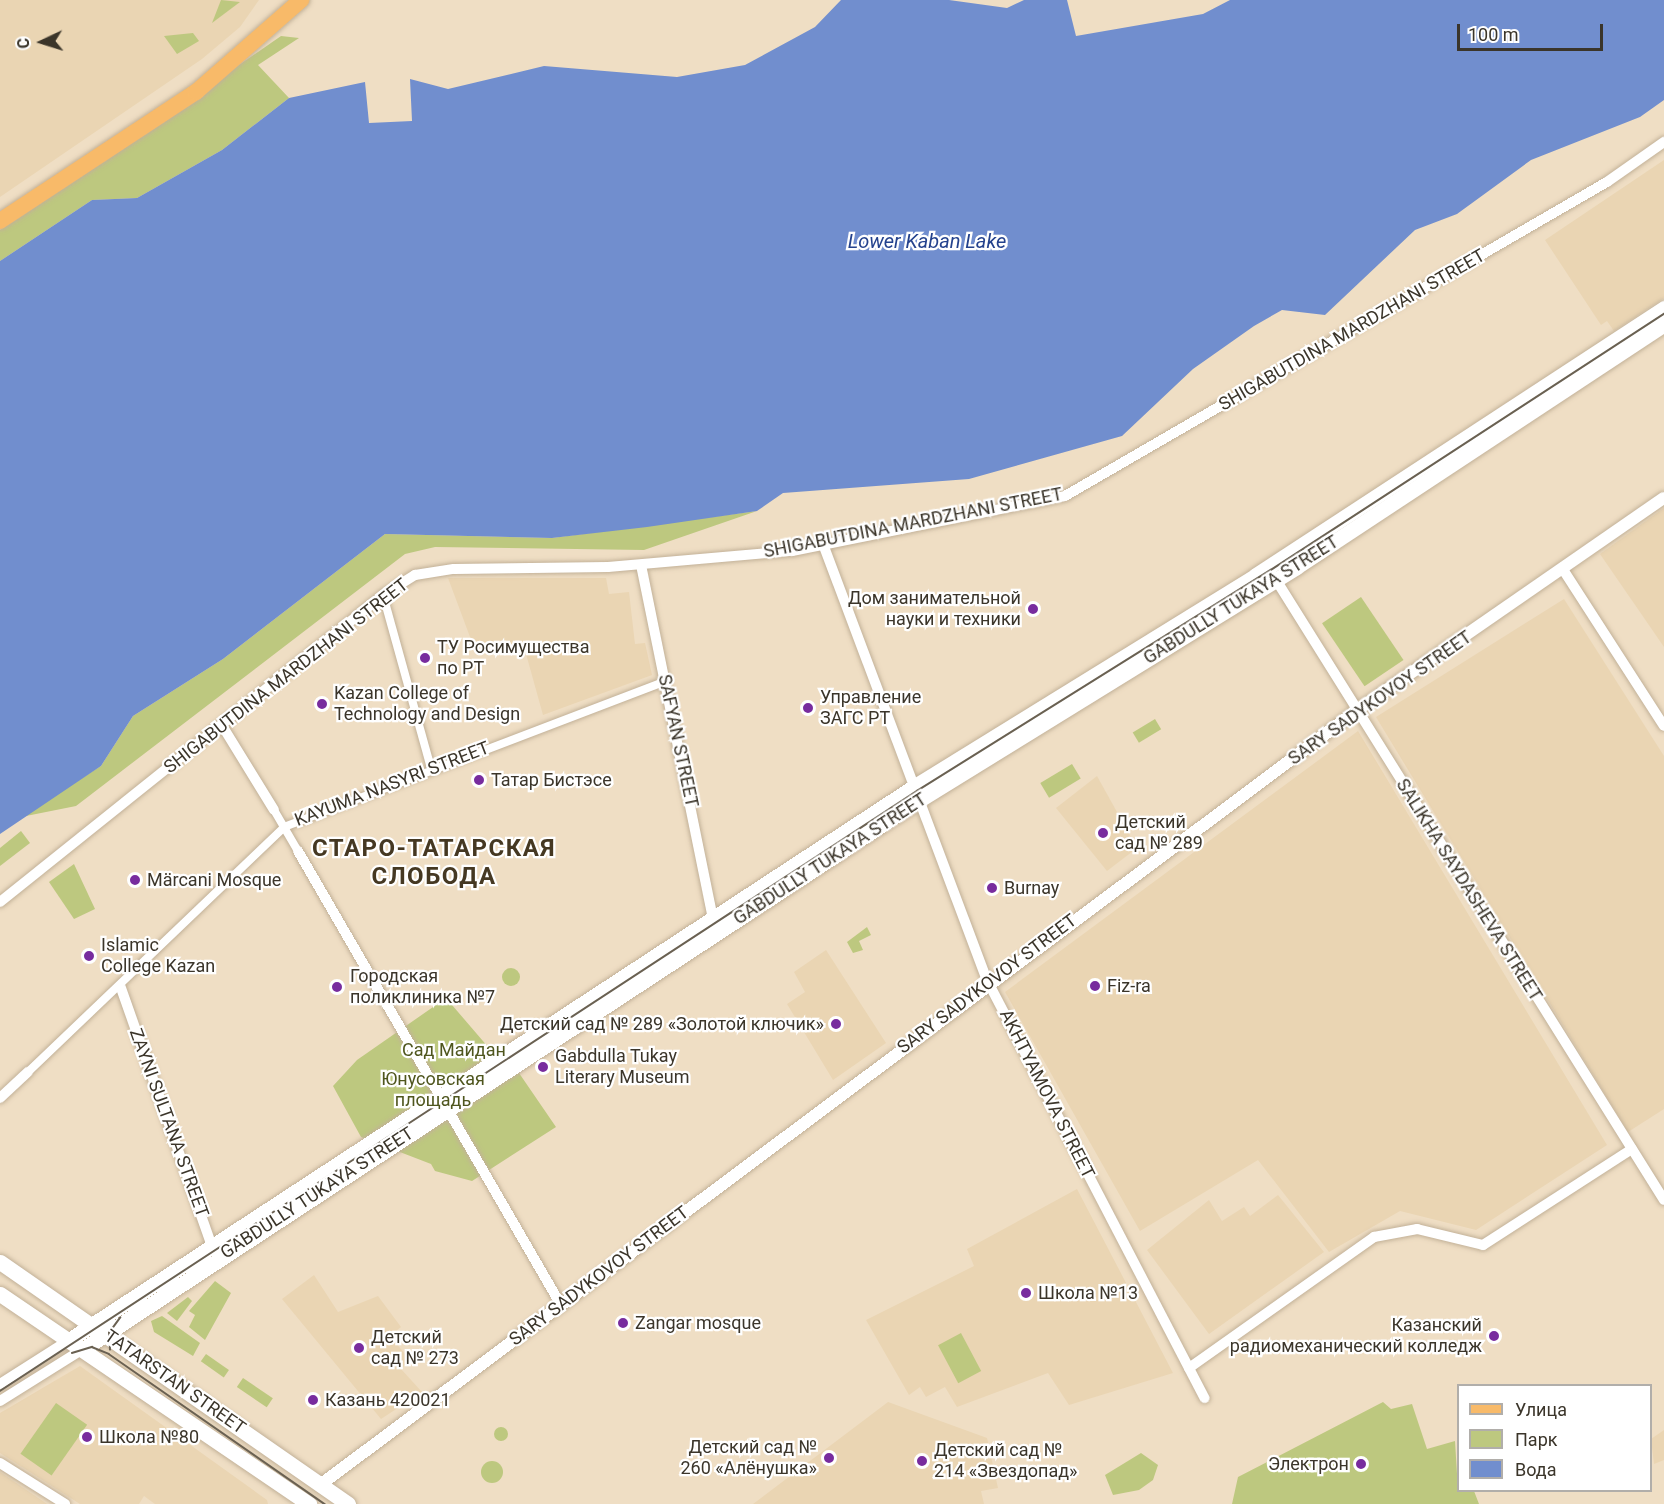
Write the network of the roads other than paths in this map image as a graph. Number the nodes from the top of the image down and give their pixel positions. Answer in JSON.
{"nodes":[{"id":1,"x":287,"y":0,"type":"edge"},
{"id":2,"x":301,"y":0,"type":"edge"},
{"id":3,"x":1664,"y":142,"type":"edge"},
{"id":4,"x":0,"y":209,"type":"edge"},
{"id":5,"x":0,"y":221,"type":"edge"},
{"id":6,"x":1664,"y":308,"type":"edge"},
{"id":7,"x":1664,"y":324,"type":"edge"},
{"id":8,"x":1664,"y":498,"type":"edge"},
{"id":9,"x":823,"y":544,"type":"junction"},
{"id":10,"x":641,"y":564,"type":"junction"},
{"id":11,"x":1564,"y":571,"type":"junction"},
{"id":12,"x":1272,"y":573,"type":"junction"},
{"id":13,"x":383,"y":595,"type":"junction"},
{"id":14,"x":666,"y":681,"type":"junction"},
{"id":15,"x":1356,"y":711,"type":"junction"},
{"id":16,"x":1664,"y":726,"type":"edge"},
{"id":17,"x":223,"y":727,"type":"junction"},
{"id":18,"x":430,"y":768,"type":"junction"},
{"id":19,"x":918,"y":793,"type":"junction"},
{"id":20,"x":274,"y":810,"type":"joint"},
{"id":21,"x":284,"y":827,"type":"junction"},
{"id":22,"x":298,"y":851,"type":"joint"},
{"id":23,"x":0,"y":902,"type":"edge"},
{"id":24,"x":715,"y":926,"type":"junction"},
{"id":25,"x":988,"y":982,"type":"junction"},
{"id":26,"x":121,"y":988,"type":"junction"},
{"id":27,"x":28,"y":1072,"type":"joint"},
{"id":28,"x":0,"y":1098,"type":"edge"},
{"id":29,"x":443,"y":1103,"type":"junction"},
{"id":30,"x":1632,"y":1149,"type":"junction"},
{"id":31,"x":1664,"y":1200,"type":"edge"},
{"id":32,"x":214,"y":1252,"type":"junction"},
{"id":33,"x":0,"y":1262,"type":"edge"},
{"id":34,"x":0,"y":1294,"type":"edge"},
{"id":35,"x":561,"y":1305,"type":"junction"},
{"id":36,"x":99,"y":1329,"type":"junction"},
{"id":37,"x":69,"y":1340,"type":"junction"},
{"id":38,"x":83,"y":1349,"type":"junction"},
{"id":39,"x":1189,"y":1368,"type":"junction"},
{"id":40,"x":0,"y":1384,"type":"edge"},
{"id":41,"x":1205,"y":1398,"type":"dead end"},
{"id":42,"x":0,"y":1401,"type":"edge"},
{"id":43,"x":0,"y":1463,"type":"edge"},
{"id":44,"x":320,"y":1485,"type":"junction"},
{"id":45,"x":303,"y":1502,"type":"edge"},
{"id":46,"x":64,"y":1504,"type":"edge"},
{"id":47,"x":348,"y":1504,"type":"edge"}],
"edges":[{"from":1,"to":4,"type":"main road"},
{"from":2,"to":5,"type":"main road"},
{"from":3,"to":9,"type":"street","name":"SHIGABUTDINA MARDZHANI STREET"},
{"from":6,"to":12,"type":"main road","name":"GABDULLY TUKAYA STREET"},
{"from":7,"to":12,"type":"main road","name":"GABDULLY TUKAYA STREET"},
{"from":8,"to":11,"type":"street","name":"SARY SADYKOVOY STREET"},
{"from":9,"to":10,"type":"street","name":"SHIGABUTDINA MARDZHANI STREET"},
{"from":9,"to":19,"type":"street","name":"AKHTYAMOVA STREET"},
{"from":10,"to":13,"type":"street","name":"SHIGABUTDINA MARDZHANI STREET"},
{"from":10,"to":14,"type":"street","name":"SAFYAN STREET"},
{"from":11,"to":15,"type":"street","name":"SARY SADYKOVOY STREET"},
{"from":11,"to":16,"type":"street"},
{"from":12,"to":15,"type":"street","name":"SALIKHA SAYDASHEVA STREET"},
{"from":12,"to":19,"type":"main road","name":"GABDULLY TUKAYA STREET"},
{"from":13,"to":17,"type":"street","name":"SHIGABUTDINA MARDZHANI STREET"},
{"from":13,"to":18,"type":"street"},
{"from":14,"to":18,"type":"street","name":"KAYUMA NASYRI STREET"},
{"from":14,"to":24,"type":"street","name":"SAFYAN STREET"},
{"from":15,"to":25,"type":"street","name":"SARY SADYKOVOY STREET"},
{"from":15,"to":30,"type":"street","name":"SALIKHA SAYDASHEVA STREET"},
{"from":17,"to":20,"type":"street"},
{"from":17,"to":23,"type":"street","name":"SHIGABUTDINA MARDZHANI STREET"},
{"from":18,"to":21,"type":"street","name":"KAYUMA NASYRI STREET"},
{"from":19,"to":24,"type":"main road","name":"GABDULLY TUKAYA STREET"},
{"from":19,"to":25,"type":"street","name":"AKHTYAMOVA STREET"},
{"from":20,"to":21,"type":"street"},
{"from":21,"to":22,"type":"street"},
{"from":21,"to":26,"type":"street","name":"KAYUMA NASYRI STREET"},
{"from":22,"to":29,"type":"street"},
{"from":24,"to":29,"type":"main road","name":"GABDULLY TUKAYA STREET"},
{"from":25,"to":35,"type":"street","name":"SARY SADYKOVOY STREET"},
{"from":25,"to":39,"type":"street","name":"AKHTYAMOVA STREET"},
{"from":26,"to":27,"type":"street","name":"KAYUMA NASYRI STREET"},
{"from":26,"to":32,"type":"street","name":"ZAYNI SULTANA STREET"},
{"from":27,"to":28,"type":"street","name":"KAYUMA NASYRI STREET"},
{"from":29,"to":32,"type":"main road","name":"GABDULLY TUKAYA STREET"},
{"from":29,"to":35,"type":"street"},
{"from":30,"to":31,"type":"street","name":"SALIKHA SAYDASHEVA STREET"},
{"from":30,"to":39,"type":"street"},
{"from":32,"to":36,"type":"main road","name":"GABDULLY TUKAYA STREET"},
{"from":33,"to":36,"type":"main road","name":"TATARSTAN STREET"},
{"from":34,"to":37,"type":"main road","name":"TATARSTAN STREET"},
{"from":35,"to":44,"type":"street","name":"SARY SADYKOVOY STREET"},
{"from":36,"to":37,"type":"main road","name":"GABDULLY TUKAYA STREET"},
{"from":36,"to":38,"type":"main road","name":"GABDULLY TUKAYA STREET"},
{"from":36,"to":44,"type":"main road","name":"TATARSTAN STREET"},
{"from":37,"to":38,"type":"main road","name":"TATARSTAN STREET"},
{"from":37,"to":40,"type":"street"},
{"from":38,"to":42,"type":"street","name":"GABDULLY TUKAYA STREET"},
{"from":38,"to":45,"type":"main road","name":"TATARSTAN STREET"},
{"from":39,"to":41,"type":"street","name":"AKHTYAMOVA STREET"},
{"from":43,"to":46,"type":"street"},
{"from":44,"to":45,"type":"main road"},
{"from":44,"to":47,"type":"main road","name":"TATARSTAN STREET"}]}
